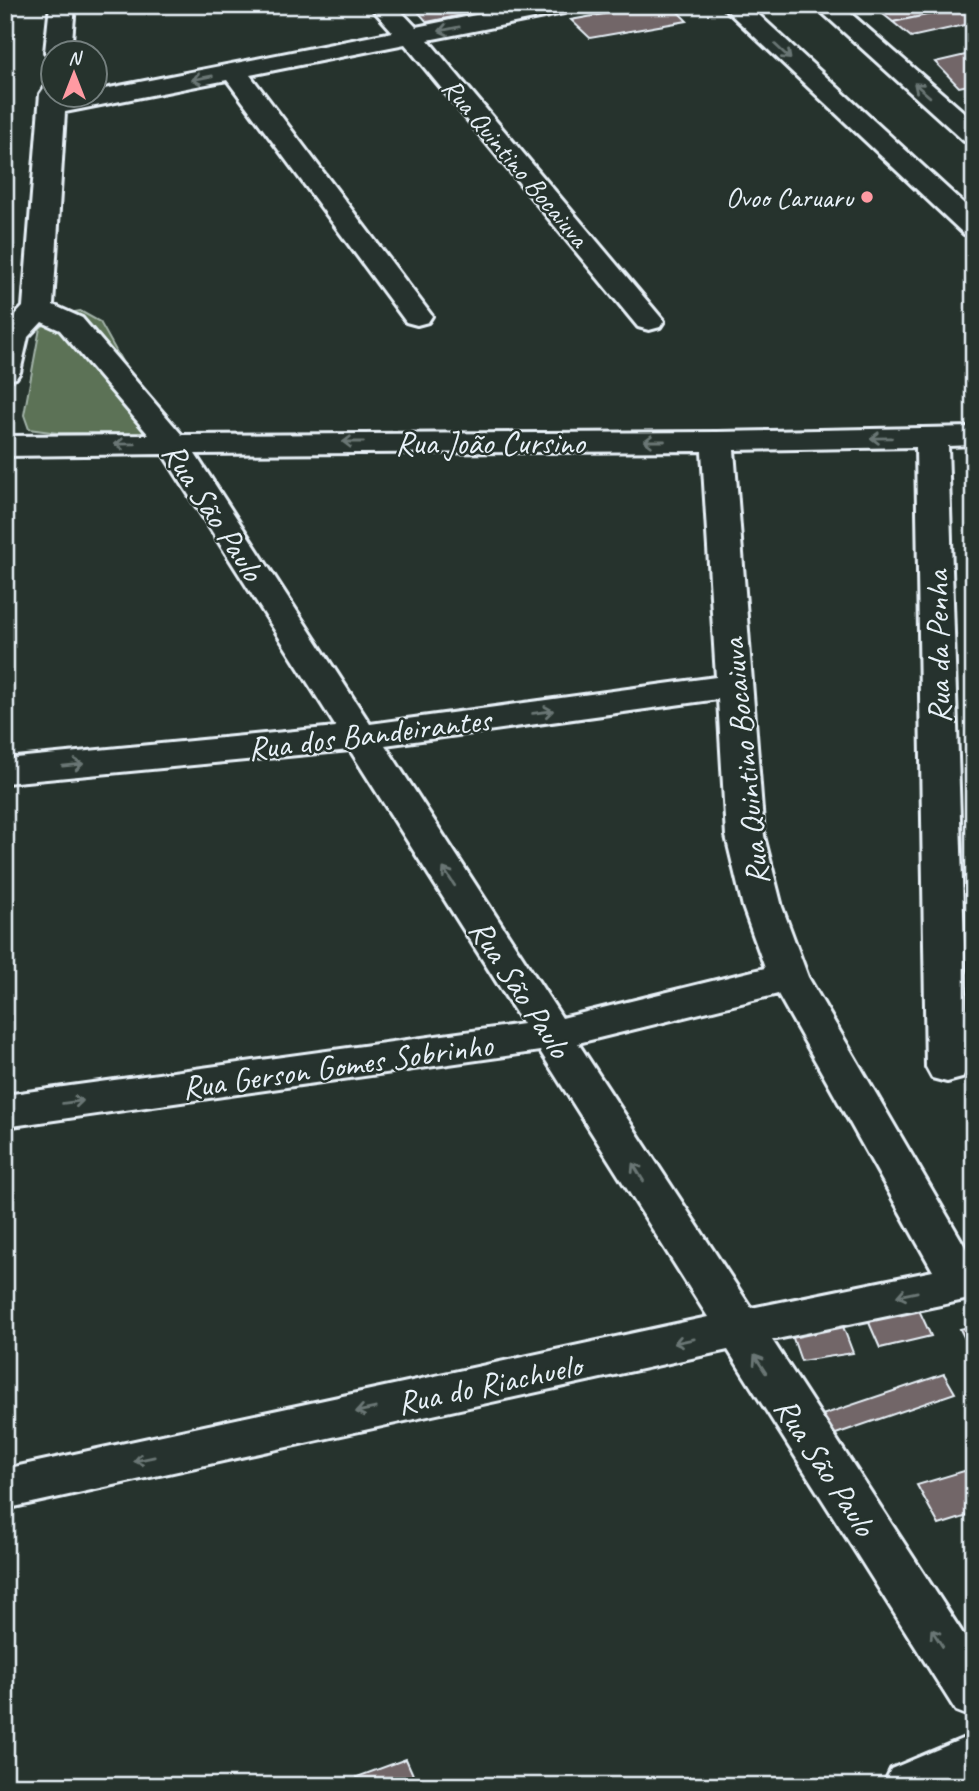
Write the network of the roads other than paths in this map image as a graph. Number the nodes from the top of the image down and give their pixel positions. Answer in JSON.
{"nodes":[{"id":1,"x":63,"y":5,"type":"edge"},
{"id":2,"x":381,"y":5,"type":"edge"},
{"id":3,"x":564,"y":5,"type":"edge"},
{"id":4,"x":733,"y":5,"type":"edge"},
{"id":5,"x":826,"y":5,"type":"edge"},
{"id":6,"x":412,"y":37,"type":"junction"},
{"id":7,"x":59,"y":38,"type":"edge"},
{"id":8,"x":234,"y":72,"type":"junction"},
{"id":9,"x":108,"y":92,"type":"edge"},
{"id":10,"x":52,"y":108,"type":"edge"},
{"id":11,"x":974,"y":135,"type":"edge"},
{"id":12,"x":974,"y":228,"type":"edge"},
{"id":13,"x":38,"y":309,"type":"junction"},
{"id":14,"x":417,"y":316,"type":"dead end"},
{"id":15,"x":649,"y":321,"type":"dead end"},
{"id":16,"x":5,"y":372,"type":"edge"},
{"id":17,"x":974,"y":436,"type":"edge"},
{"id":18,"x":932,"y":437,"type":"junction"},
{"id":19,"x":717,"y":441,"type":"junction"},
{"id":20,"x":172,"y":443,"type":"junction"},
{"id":21,"x":5,"y":446,"type":"edge"},
{"id":22,"x":733,"y":686,"type":"junction"},
{"id":23,"x":359,"y":737,"type":"junction"},
{"id":24,"x":5,"y":771,"type":"edge"},
{"id":25,"x":788,"y":976,"type":"junction"},
{"id":26,"x":551,"y":1035,"type":"junction"},
{"id":27,"x":947,"y":1067,"type":"dead end"},
{"id":28,"x":5,"y":1111,"type":"edge"},
{"id":29,"x":968,"y":1282,"type":"edge"},
{"id":30,"x":738,"y":1329,"type":"junction"},
{"id":31,"x":5,"y":1489,"type":"edge"},
{"id":32,"x":974,"y":1695,"type":"edge"},
{"id":33,"x":974,"y":1758,"type":"edge"},
{"id":34,"x":909,"y":1786,"type":"edge"}],
"edges":[{"from":1,"to":7,"type":"street"},
{"from":2,"to":6,"type":"street","name":"Rua Quintino Bocaiuva"},
{"from":3,"to":6,"type":"street","one_way":true},
{"from":4,"to":12,"type":"street","one_way":true},
{"from":11,"to":5,"type":"street","one_way":true},
{"from":6,"to":8,"type":"street"},
{"from":6,"to":15,"type":"street","name":"Rua Quintino Bocaiuva"},
{"from":8,"to":9,"type":"street","one_way":true},
{"from":8,"to":14,"type":"street"},
{"from":10,"to":13,"type":"street"},
{"from":13,"to":16,"type":"street"},
{"from":13,"to":20,"type":"street","name":"Rua São Paulo"},
{"from":17,"to":18,"type":"street","name":"Rua João Cursino"},
{"from":18,"to":19,"type":"street","name":"Rua João Cursino","one_way":true},
{"from":18,"to":27,"type":"street","name":"Rua da Penha"},
{"from":19,"to":20,"type":"street","name":"Rua João Cursino","one_way":true},
{"from":19,"to":22,"type":"street","name":"Rua Quintino Bocaiuva"},
{"from":20,"to":21,"type":"street","name":"Rua João Cursino","one_way":true},
{"from":20,"to":23,"type":"street","name":"Rua São Paulo"},
{"from":23,"to":22,"type":"street","name":"Rua dos Bandeirantes","one_way":true},
{"from":22,"to":25,"type":"street","name":"Rua Quintino Bocaiuva"},
{"from":24,"to":23,"type":"street","name":"Rua dos Bandeirantes","one_way":true},
{"from":26,"to":23,"type":"street","name":"Rua São Paulo","one_way":true},
{"from":25,"to":26,"type":"street","name":"Rua Gerson Gomes Sobrinho"},
{"from":25,"to":29,"type":"street","name":"Rua Quintino Bocaiuva"},
{"from":28,"to":26,"type":"street","name":"Rua Gerson Gomes Sobrinho","one_way":true},
{"from":30,"to":26,"type":"street","name":"Rua São Paulo","one_way":true},
{"from":29,"to":30,"type":"street","name":"Rua do Riachuelo","one_way":true},
{"from":30,"to":31,"type":"street","name":"Rua do Riachuelo","one_way":true},
{"from":32,"to":30,"type":"street","name":"Rua São Paulo","one_way":true},
{"from":33,"to":34,"type":"street"}]}
